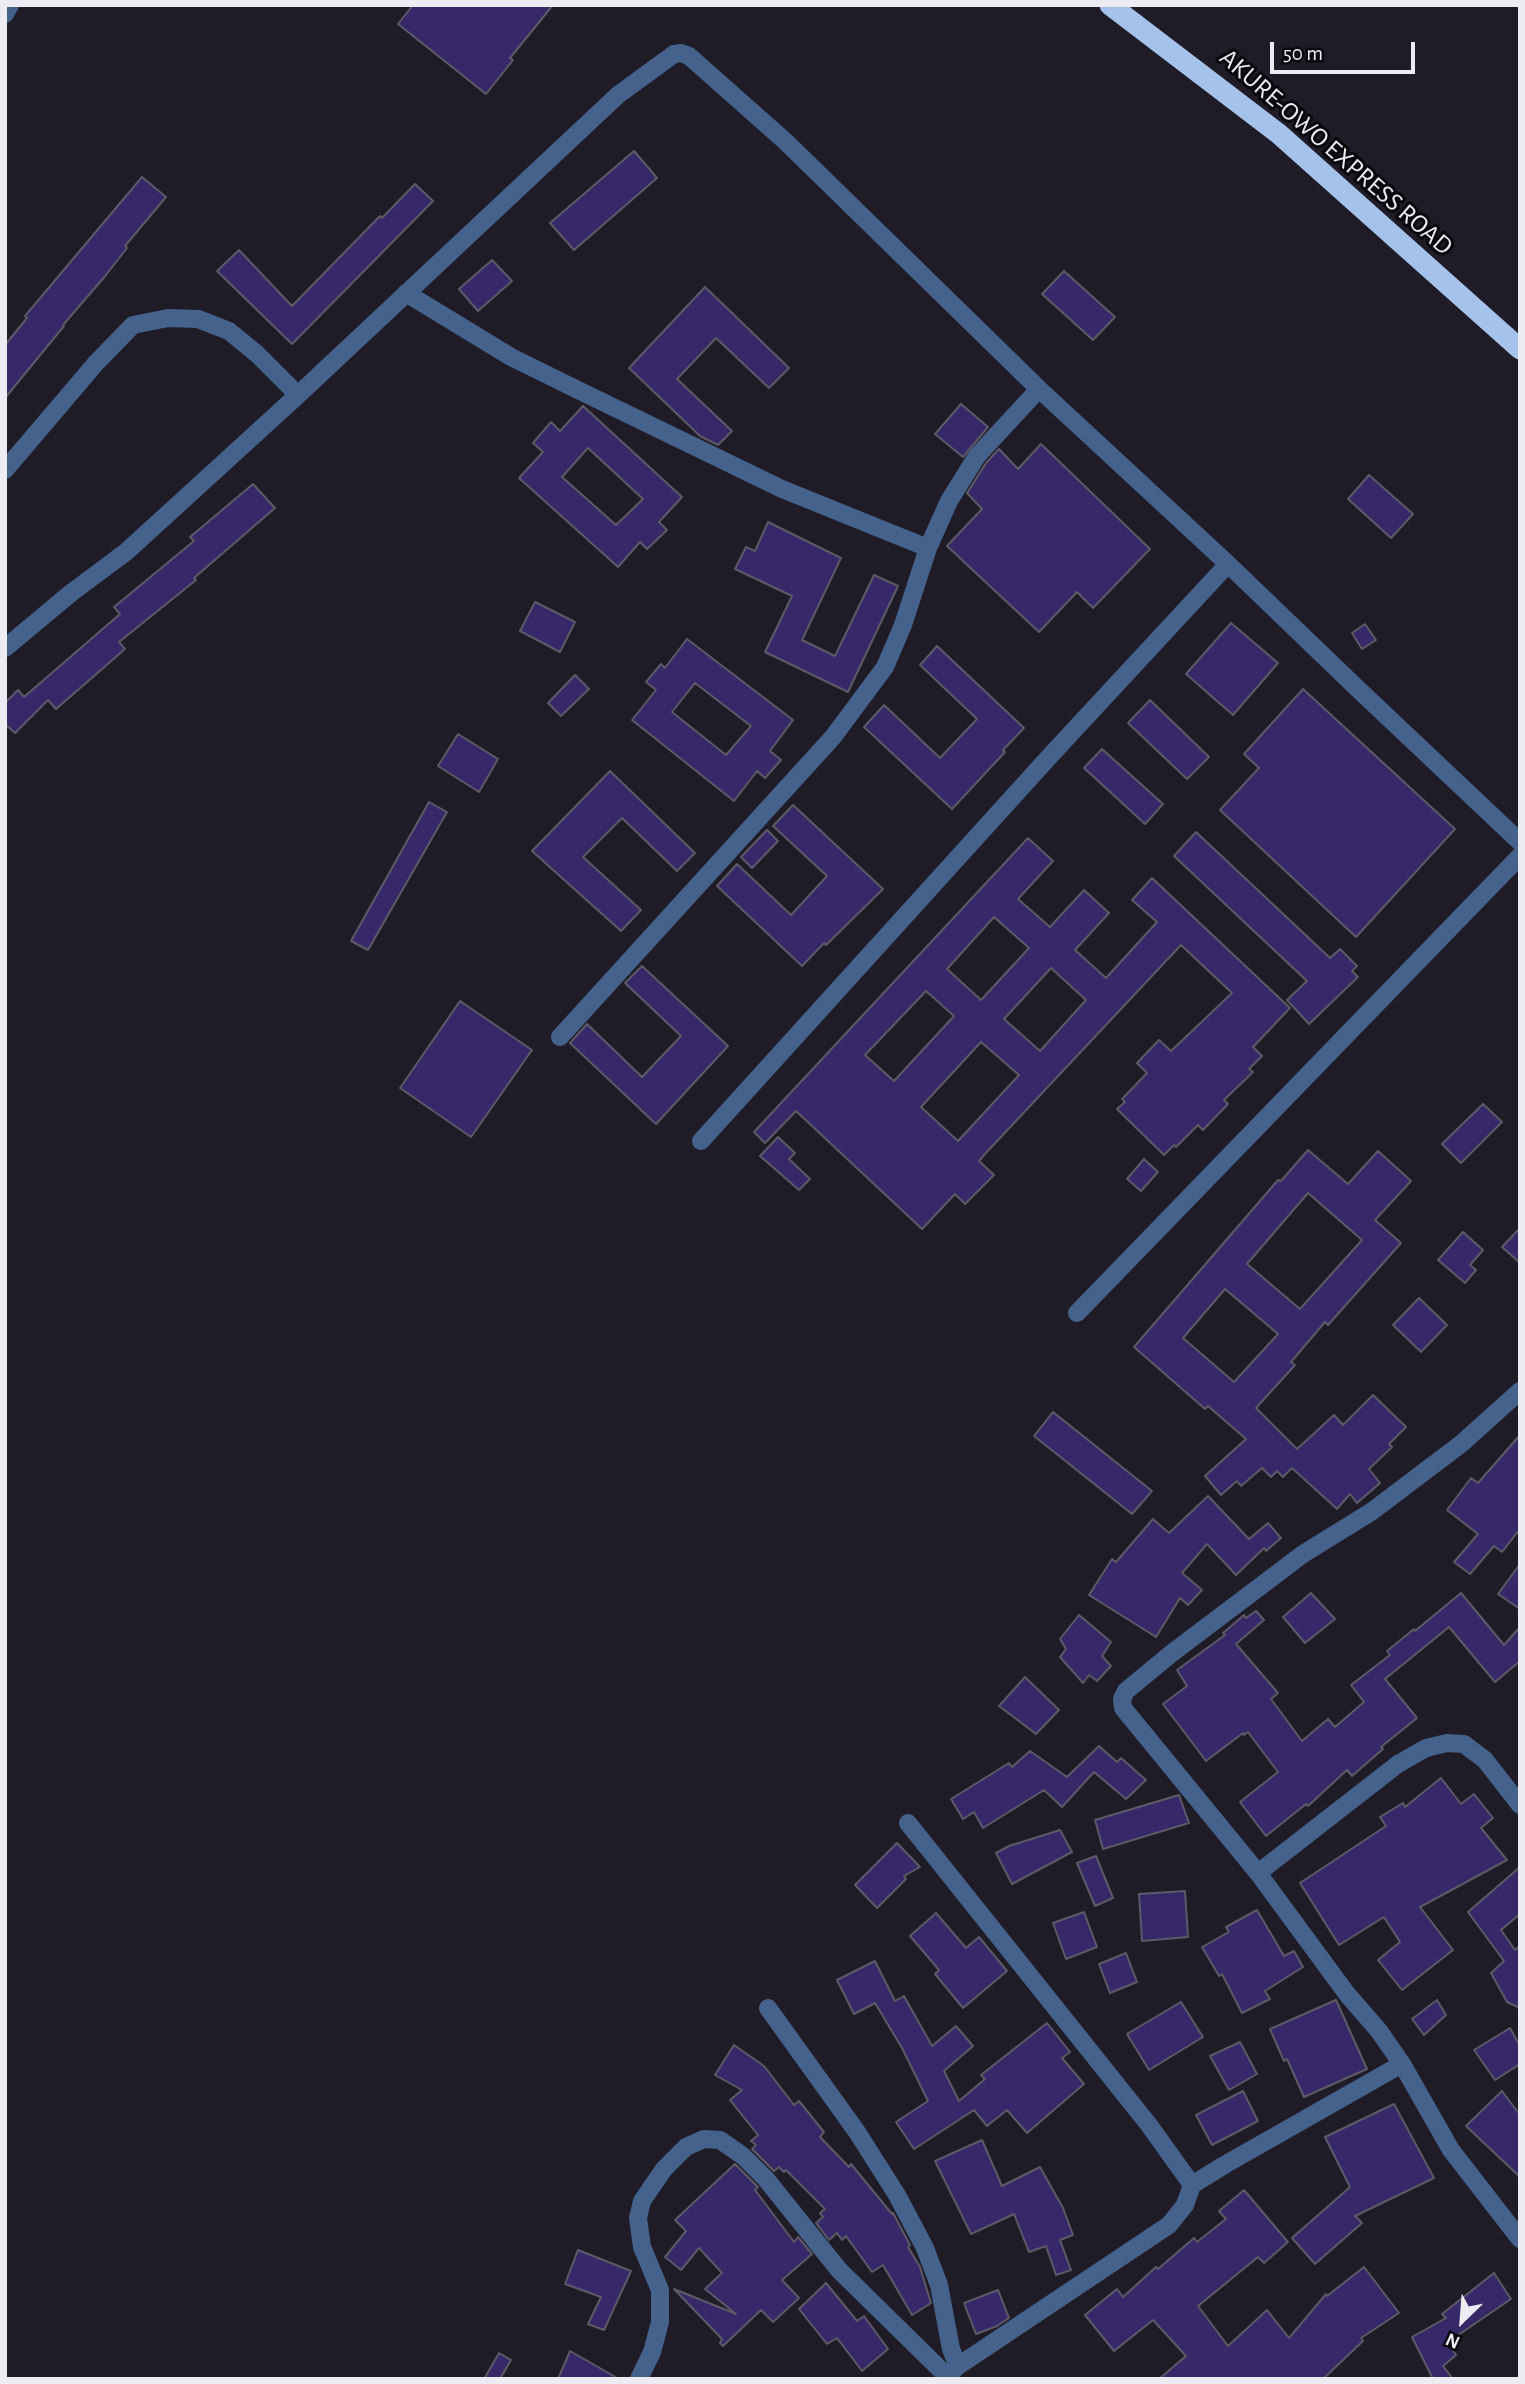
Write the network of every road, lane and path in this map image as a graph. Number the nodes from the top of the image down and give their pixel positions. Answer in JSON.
{"nodes":[{"id":1,"x":10,"y":5,"type":"edge"},
{"id":2,"x":1110,"y":5,"type":"edge"},
{"id":3,"x":5,"y":14,"type":"edge"},
{"id":4,"x":406,"y":293,"type":"junction"},
{"id":5,"x":1520,"y":349,"type":"edge"},
{"id":6,"x":1039,"y":389,"type":"junction"},
{"id":7,"x":298,"y":395,"type":"junction"},
{"id":8,"x":5,"y":470,"type":"edge"},
{"id":9,"x":928,"y":548,"type":"junction"},
{"id":10,"x":1228,"y":564,"type":"junction"},
{"id":11,"x":5,"y":648,"type":"edge"},
{"id":12,"x":1520,"y":842,"type":"edge"},
{"id":13,"x":1520,"y":856,"type":"edge"},
{"id":14,"x":560,"y":1037,"type":"dead end"},
{"id":15,"x":701,"y":1141,"type":"dead end"},
{"id":16,"x":1077,"y":1313,"type":"dead end"},
{"id":17,"x":1520,"y":1391,"type":"edge"},
{"id":18,"x":1520,"y":1805,"type":"edge"},
{"id":19,"x":908,"y":1823,"type":"dead end"},
{"id":20,"x":1258,"y":1873,"type":"junction"},
{"id":21,"x":768,"y":2008,"type":"dead end"},
{"id":22,"x":1402,"y":2064,"type":"junction"},
{"id":23,"x":1192,"y":2186,"type":"junction"},
{"id":24,"x":1520,"y":2239,"type":"edge"},
{"id":25,"x":952,"y":2374,"type":"edge"},
{"id":26,"x":639,"y":2379,"type":"edge"}],
"edges":[{"from":1,"to":3,"type":"street"},
{"from":2,"to":5,"type":"highway","name":"AKURE-OWO EXPRESS ROAD"},
{"from":4,"to":6,"type":"street"},
{"from":4,"to":7,"type":"street"},
{"from":4,"to":9,"type":"street"},
{"from":6,"to":9,"type":"street"},
{"from":6,"to":10,"type":"street"},
{"from":7,"to":8,"type":"street"},
{"from":7,"to":11,"type":"street"},
{"from":9,"to":14,"type":"street"},
{"from":10,"to":12,"type":"street"},
{"from":10,"to":15,"type":"street"},
{"from":13,"to":16,"type":"street"},
{"from":17,"to":20,"type":"street"},
{"from":18,"to":20,"type":"street"},
{"from":19,"to":23,"type":"street"},
{"from":20,"to":22,"type":"street"},
{"from":21,"to":25,"type":"street"},
{"from":22,"to":23,"type":"street"},
{"from":22,"to":24,"type":"street"},
{"from":23,"to":25,"type":"street"},
{"from":25,"to":26,"type":"street"}]}
